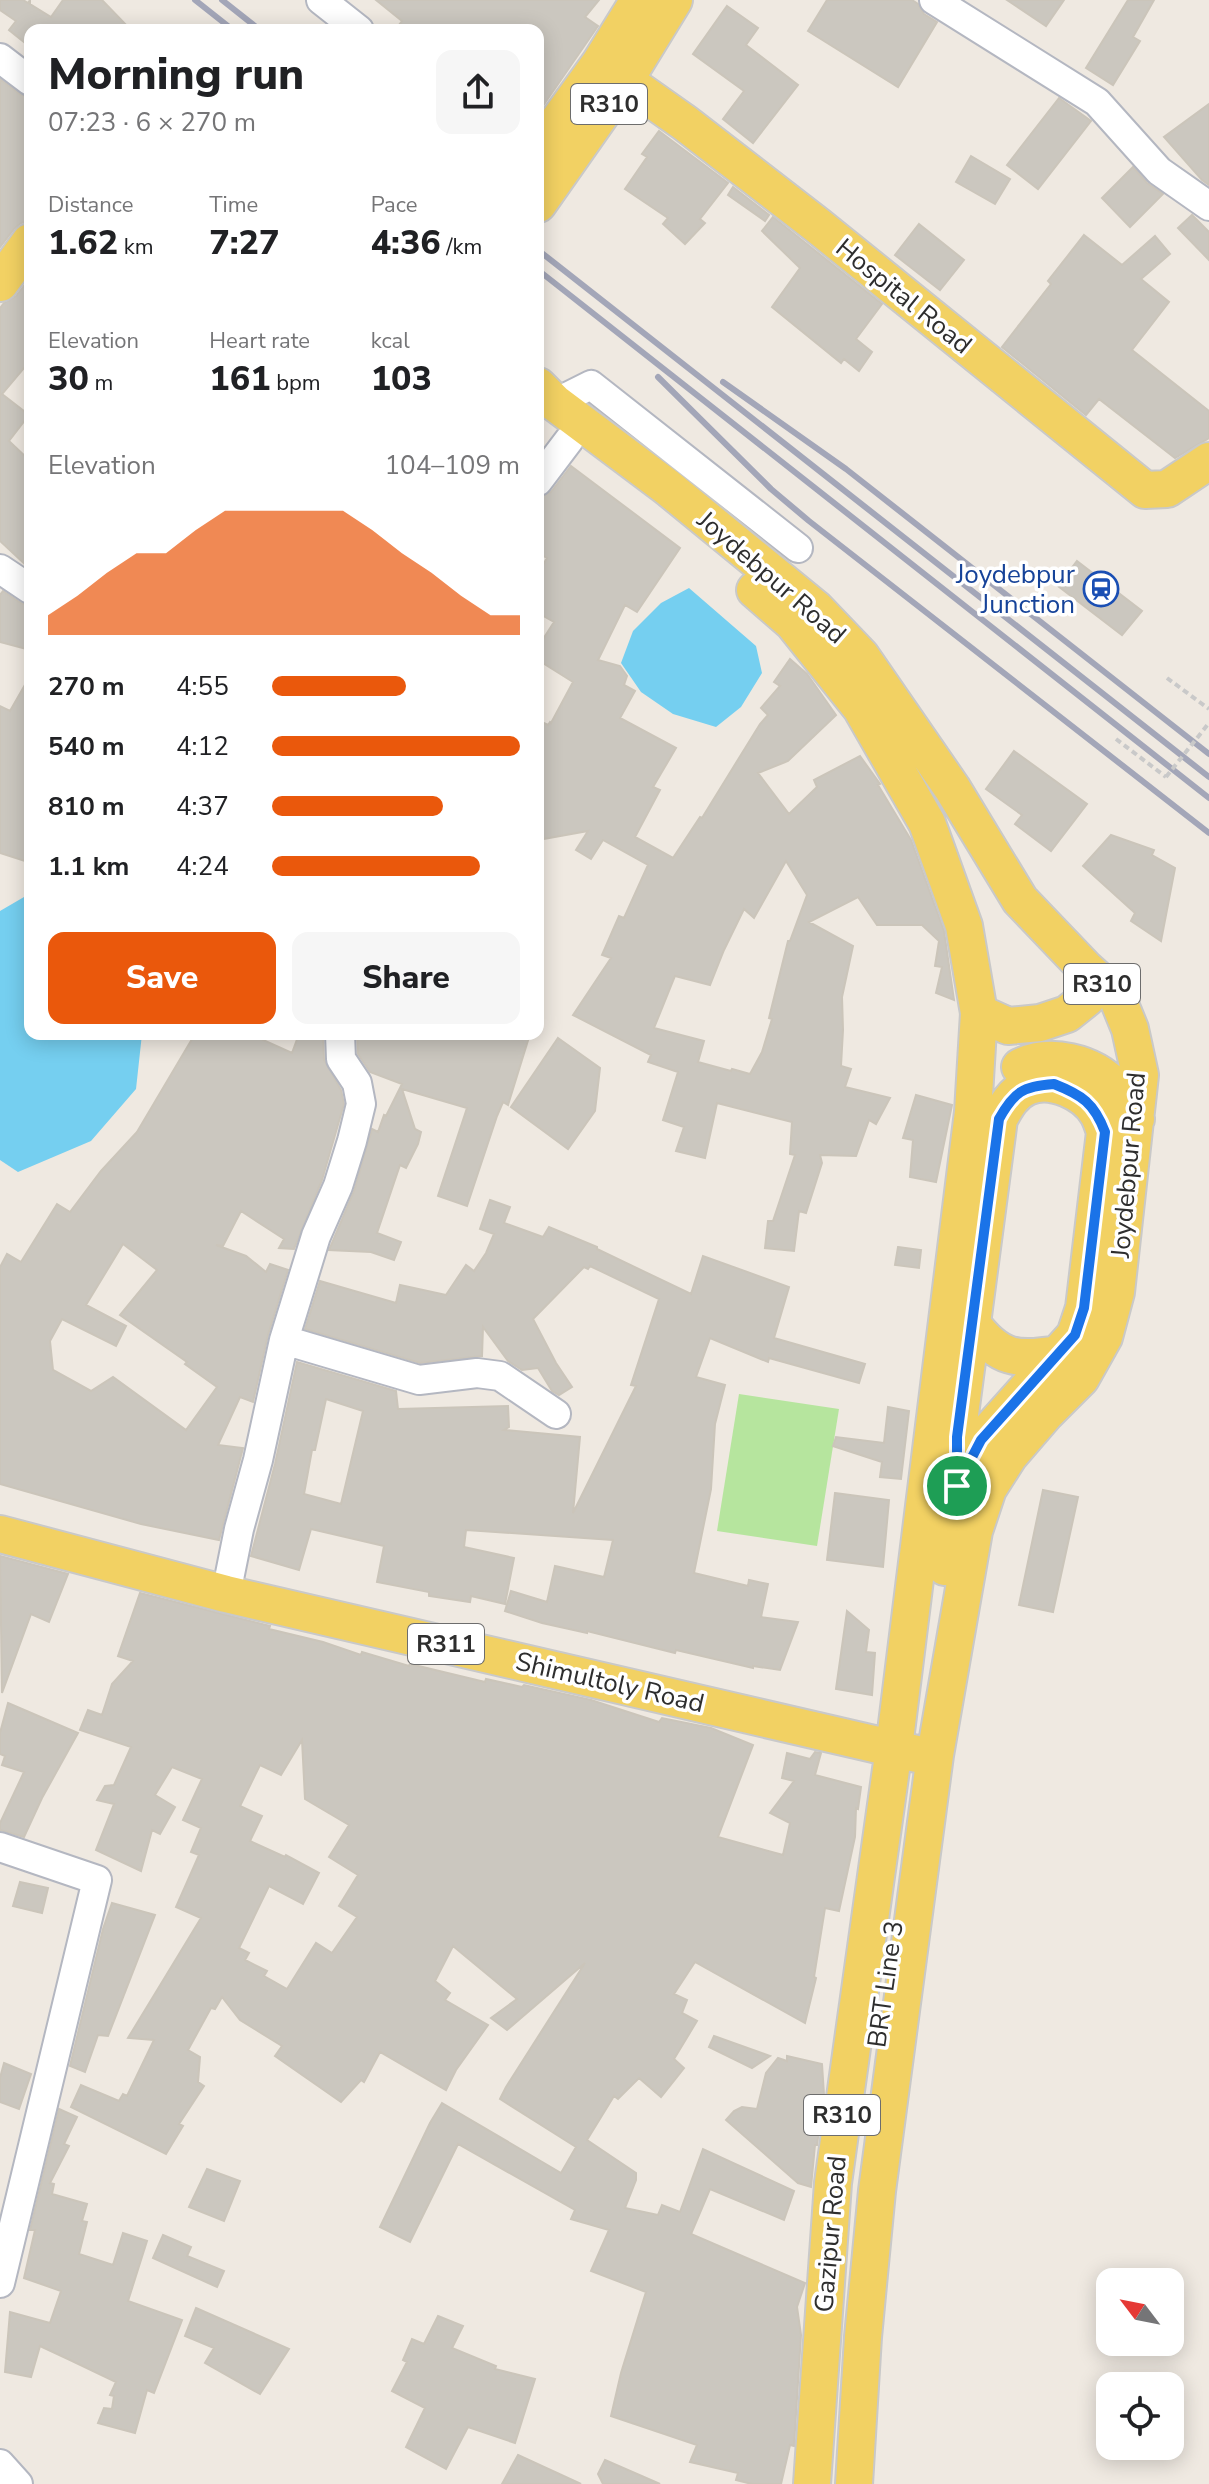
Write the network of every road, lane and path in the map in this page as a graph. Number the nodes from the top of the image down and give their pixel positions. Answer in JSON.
{"nodes":[{"id":1,"x":321,"y":0,"type":"edge"},
{"id":2,"x":639,"y":0,"type":"edge"},
{"id":3,"x":674,"y":0,"type":"edge"},
{"id":4,"x":934,"y":0,"type":"edge"},
{"id":5,"x":351,"y":24,"type":"edge"},
{"id":6,"x":0,"y":58,"type":"edge"},
{"id":7,"x":613,"y":72,"type":"junction"},
{"id":8,"x":24,"y":76,"type":"edge"},
{"id":9,"x":544,"y":143,"type":"edge"},
{"id":10,"x":544,"y":193,"type":"edge"},
{"id":11,"x":1209,"y":206,"type":"edge"},
{"id":12,"x":24,"y":250,"type":"edge"},
{"id":13,"x":0,"y":283,"type":"edge"},
{"id":14,"x":544,"y":402,"type":"edge"},
{"id":15,"x":569,"y":440,"type":"junction"},
{"id":16,"x":1209,"y":461,"type":"edge"},
{"id":17,"x":544,"y":473,"type":"edge"},
{"id":18,"x":798,"y":548,"type":"dead end"},
{"id":19,"x":0,"y":569,"type":"edge"},
{"id":20,"x":24,"y":585,"type":"edge"},
{"id":21,"x":1167,"y":678,"type":"dead end"},
{"id":22,"x":1209,"y":709,"type":"edge"},
{"id":23,"x":1209,"y":723,"type":"edge"},
{"id":24,"x":1116,"y":739,"type":"dead end"},
{"id":25,"x":1095,"y":977,"type":"junction"},
{"id":26,"x":979,"y":1013,"type":"junction"},
{"id":27,"x":340,"y":1040,"type":"edge"},
{"id":28,"x":973,"y":1112,"type":"junction"},
{"id":29,"x":1136,"y":1119,"type":"junction"},
{"id":30,"x":973,"y":1325,"type":"junction"},
{"id":31,"x":284,"y":1340,"type":"junction"},
{"id":32,"x":1058,"y":1354,"type":"junction"},
{"id":33,"x":556,"y":1414,"type":"dead end"},
{"id":34,"x":957,"y":1486,"type":"junction"},
{"id":35,"x":0,"y":1534,"type":"edge"},
{"id":36,"x":226,"y":1594,"type":"junction"},
{"id":37,"x":915,"y":1752,"type":"junction"},
{"id":38,"x":0,"y":1847,"type":"edge"},
{"id":39,"x":0,"y":2283,"type":"edge"},
{"id":40,"x":0,"y":2464,"type":"edge"},
{"id":41,"x":18,"y":2484,"type":"edge"},
{"id":42,"x":812,"y":2484,"type":"edge"},
{"id":43,"x":835,"y":2484,"type":"edge"},
{"id":44,"x":854,"y":2484,"type":"edge"}],
"edges":[{"from":1,"to":5,"type":"street"},
{"from":2,"to":7,"type":"main road","number":"R310"},
{"from":3,"to":7,"type":"main road","number":"R310"},
{"from":4,"to":11,"type":"street"},
{"from":6,"to":8,"type":"street"},
{"from":7,"to":9,"type":"main road","number":"R310"},
{"from":7,"to":10,"type":"main road","number":"R310"},
{"from":7,"to":16,"type":"main road","name":"Hospital Road"},
{"from":12,"to":13,"type":"main road"},
{"from":14,"to":15,"type":"main road","name":"Joydebpur Road","number":"R310"},
{"from":14,"to":18,"type":"street"},
{"from":14,"to":25,"type":"main road","name":"Joydebpur Road","number":"R310"},
{"from":15,"to":17,"type":"street"},
{"from":15,"to":26,"type":"main road","name":"Joydebpur Road","number":"R310"},
{"from":19,"to":20,"type":"street"},
{"from":21,"to":22,"type":"path"},
{"from":23,"to":24,"type":"path","bridge":true},
{"from":25,"to":26,"type":"main road"},
{"from":25,"to":29,"type":"main road","name":"Joydebpur Road","number":"R310"},
{"from":26,"to":28,"type":"main road","name":"Joydebpur Road","number":"R310"},
{"from":27,"to":31,"type":"street"},
{"from":28,"to":29,"type":"main road"},
{"from":28,"to":37,"type":"main road","name":"Joydebpur Road","number":"R310"},
{"from":29,"to":37,"type":"main road","name":"Joydebpur Road","number":"R310"},
{"from":30,"to":32,"type":"main road"},
{"from":30,"to":32,"type":"main road","name":"BRT Line 3"},
{"from":30,"to":34,"type":"main road","name":"BRT Line 3"},
{"from":31,"to":33,"type":"street"},
{"from":31,"to":36,"type":"street"},
{"from":32,"to":34,"type":"main road","name":"BRT Line 3"},
{"from":34,"to":37,"type":"main road","name":"BRT Line 3"},
{"from":35,"to":36,"type":"main road","name":"Shimultoly Road","number":"R311"},
{"from":36,"to":37,"type":"main road","name":"Shimultoly Road","number":"R311"},
{"from":37,"to":42,"type":"main road","name":"Gazipur Road","number":"R310"},
{"from":37,"to":43,"type":"main road","name":"BRT Line 3"},
{"from":37,"to":44,"type":"main road","name":"Gazipur Road","number":"R310"},
{"from":38,"to":39,"type":"street"},
{"from":40,"to":41,"type":"street"}]}
